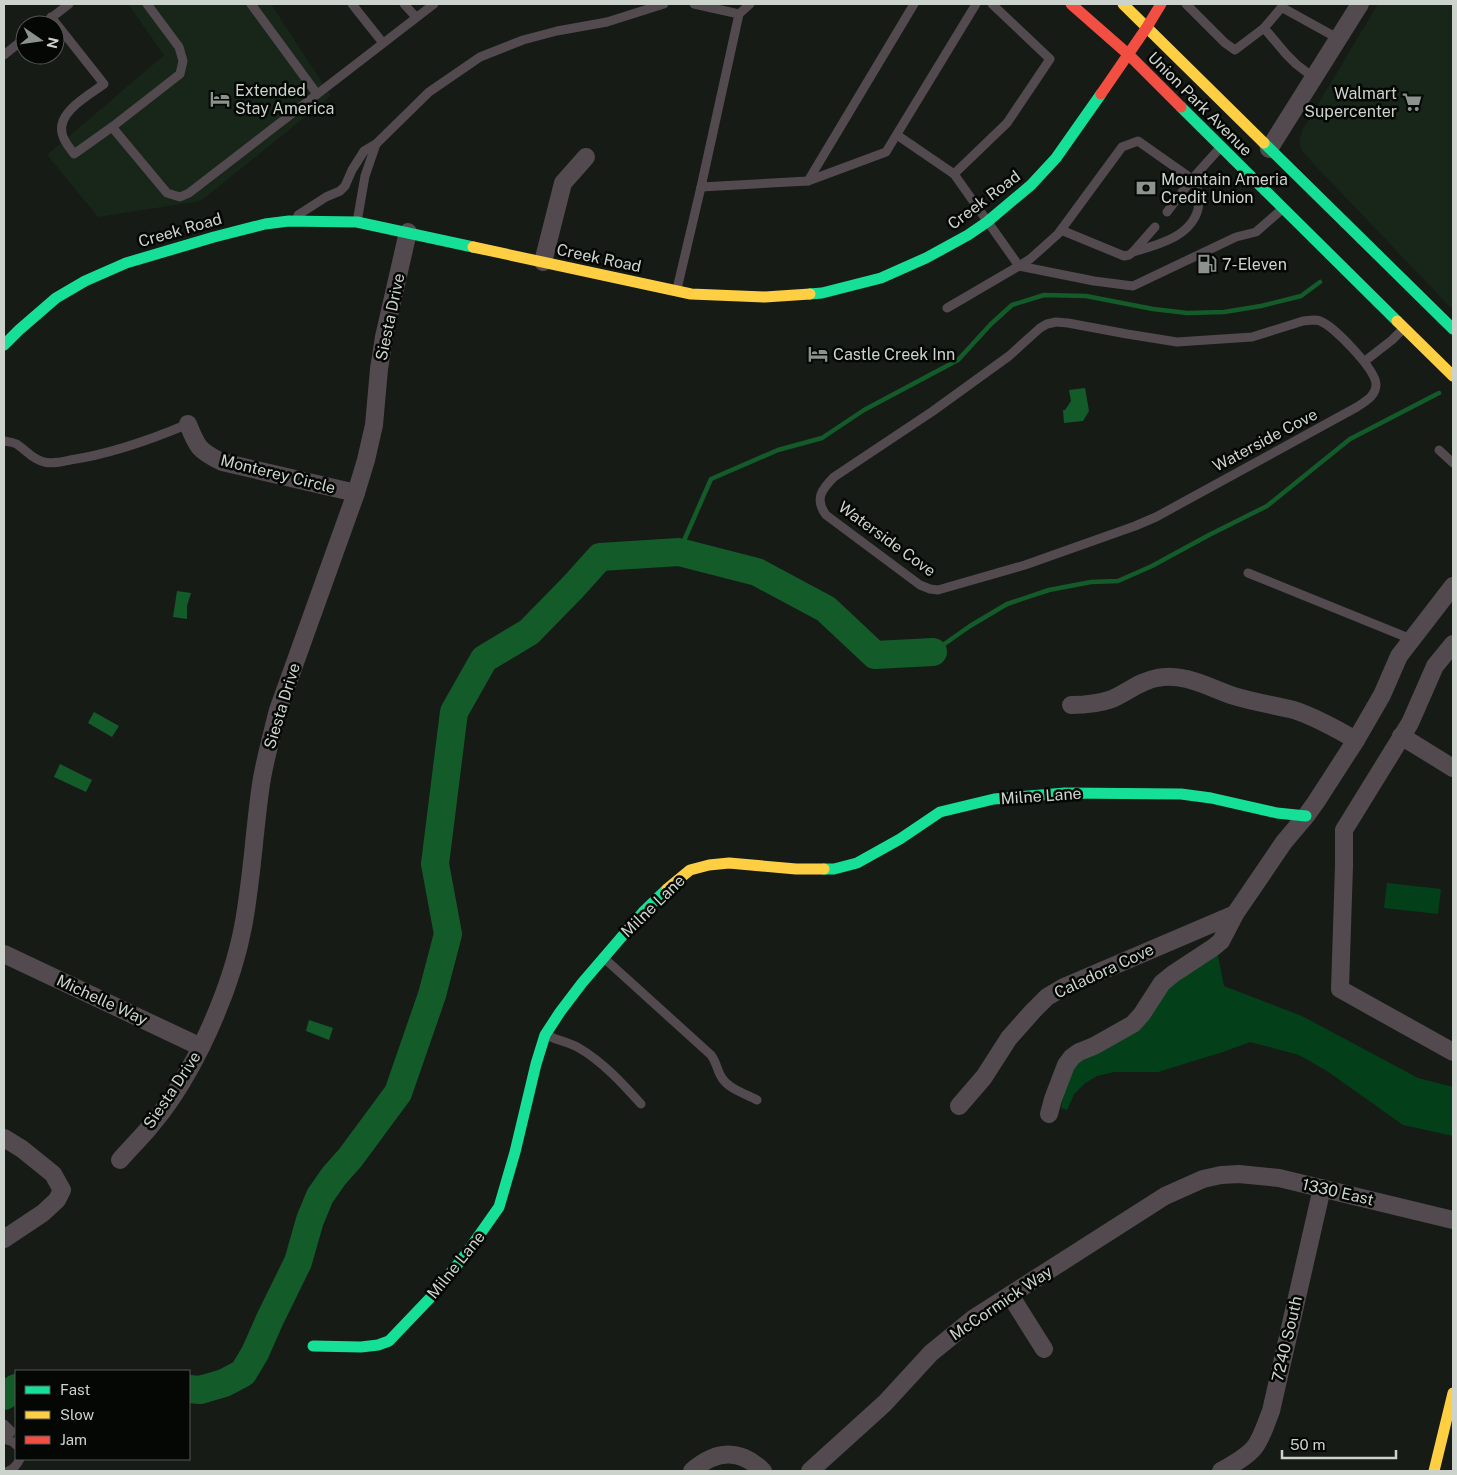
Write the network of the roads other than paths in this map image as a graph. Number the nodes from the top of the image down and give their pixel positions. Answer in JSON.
{"nodes":[{"id":1,"x":69,"y":4,"type":"edge"},
{"id":2,"x":147,"y":4,"type":"edge"},
{"id":3,"x":250,"y":4,"type":"edge"},
{"id":4,"x":352,"y":4,"type":"edge"},
{"id":5,"x":404,"y":4,"type":"edge"},
{"id":6,"x":434,"y":4,"type":"edge"},
{"id":7,"x":664,"y":4,"type":"edge"},
{"id":8,"x":694,"y":4,"type":"edge"},
{"id":9,"x":750,"y":4,"type":"edge"},
{"id":10,"x":914,"y":4,"type":"edge"},
{"id":11,"x":976,"y":4,"type":"edge"},
{"id":12,"x":992,"y":4,"type":"edge"},
{"id":13,"x":1071,"y":4,"type":"edge"},
{"id":14,"x":1123,"y":4,"type":"edge"},
{"id":15,"x":1161,"y":4,"type":"edge"},
{"id":16,"x":1186,"y":4,"type":"edge"},
{"id":17,"x":1360,"y":4,"type":"edge"},
{"id":18,"x":738,"y":14,"type":"junction"},
{"id":19,"x":54,"y":15,"type":"edge"},
{"id":20,"x":416,"y":17,"type":"junction"},
{"id":21,"x":1147,"y":27,"type":"junction"},
{"id":22,"x":1264,"y":28,"type":"junction"},
{"id":23,"x":65,"y":35,"type":"edge"},
{"id":24,"x":1338,"y":38,"type":"junction"},
{"id":25,"x":383,"y":43,"type":"junction"},
{"id":26,"x":15,"y":46,"type":"edge"},
{"id":27,"x":4,"y":55,"type":"edge"},
{"id":28,"x":1129,"y":55,"type":"junction"},
{"id":29,"x":1314,"y":78,"type":"junction"},
{"id":30,"x":317,"y":94,"type":"junction"},
{"id":31,"x":112,"y":127,"type":"junction"},
{"id":32,"x":897,"y":135,"type":"junction"},
{"id":33,"x":376,"y":144,"type":"junction"},
{"id":34,"x":1220,"y":148,"type":"junction"},
{"id":35,"x":1270,"y":149,"type":"junction"},
{"id":36,"x":586,"y":157,"type":"dead end"},
{"id":37,"x":954,"y":174,"type":"junction"},
{"id":38,"x":1192,"y":179,"type":"junction"},
{"id":39,"x":808,"y":181,"type":"junction"},
{"id":40,"x":701,"y":187,"type":"junction"},
{"id":41,"x":1282,"y":209,"type":"junction"},
{"id":42,"x":1168,"y":212,"type":"dead end"},
{"id":43,"x":289,"y":221,"type":"junction"},
{"id":44,"x":358,"y":222,"type":"junction"},
{"id":45,"x":987,"y":222,"type":"junction"},
{"id":46,"x":1156,"y":227,"type":"dead end"},
{"id":47,"x":1061,"y":230,"type":"junction"},
{"id":48,"x":408,"y":232,"type":"junction"},
{"id":49,"x":1131,"y":254,"type":"junction"},
{"id":50,"x":543,"y":262,"type":"junction"},
{"id":51,"x":1019,"y":266,"type":"junction"},
{"id":52,"x":677,"y":291,"type":"junction"},
{"id":53,"x":947,"y":308,"type":"dead end"},
{"id":54,"x":1418,"y":320,"type":"dead end"},
{"id":55,"x":1404,"y":328,"type":"junction"},
{"id":56,"x":1453,"y":330,"type":"edge"},
{"id":57,"x":4,"y":346,"type":"edge"},
{"id":58,"x":1365,"y":361,"type":"junction"},
{"id":59,"x":1453,"y":376,"type":"edge"},
{"id":60,"x":188,"y":424,"type":"joint"},
{"id":61,"x":4,"y":441,"type":"edge"},
{"id":62,"x":1439,"y":450,"type":"dead end"},
{"id":63,"x":1453,"y":463,"type":"edge"},
{"id":64,"x":356,"y":493,"type":"junction"},
{"id":65,"x":1248,"y":573,"type":"dead end"},
{"id":66,"x":1453,"y":586,"type":"edge"},
{"id":67,"x":1411,"y":639,"type":"junction"},
{"id":68,"x":1453,"y":644,"type":"edge"},
{"id":69,"x":1071,"y":705,"type":"dead end"},
{"id":70,"x":1401,"y":736,"type":"junction"},
{"id":71,"x":1356,"y":740,"type":"junction"},
{"id":72,"x":1453,"y":768,"type":"edge"},
{"id":73,"x":1306,"y":816,"type":"junction"},
{"id":74,"x":1235,"y":914,"type":"junction"},
{"id":75,"x":4,"y":954,"type":"edge"},
{"id":76,"x":603,"y":957,"type":"junction"},
{"id":77,"x":545,"y":1035,"type":"junction"},
{"id":78,"x":201,"y":1047,"type":"junction"},
{"id":79,"x":1453,"y":1052,"type":"edge"},
{"id":80,"x":757,"y":1100,"type":"dead end"},
{"id":81,"x":641,"y":1104,"type":"dead end"},
{"id":82,"x":959,"y":1106,"type":"dead end"},
{"id":83,"x":1049,"y":1114,"type":"dead end"},
{"id":84,"x":4,"y":1138,"type":"edge"},
{"id":85,"x":120,"y":1160,"type":"dead end"},
{"id":86,"x":1221,"y":1175,"type":"joint"},
{"id":87,"x":1322,"y":1188,"type":"junction"},
{"id":88,"x":1453,"y":1220,"type":"edge"},
{"id":89,"x":4,"y":1239,"type":"edge"},
{"id":90,"x":1010,"y":1295,"type":"junction"},
{"id":91,"x":313,"y":1346,"type":"dead end"},
{"id":92,"x":1044,"y":1349,"type":"dead end"},
{"id":93,"x":1453,"y":1393,"type":"edge"},
{"id":94,"x":1450,"y":1418,"type":"edge"},
{"id":95,"x":4,"y":1424,"type":"edge"},
{"id":96,"x":6,"y":1439,"type":"edge"},
{"id":97,"x":20,"y":1460,"type":"edge"},
{"id":98,"x":8,"y":1471,"type":"edge"},
{"id":99,"x":692,"y":1471,"type":"edge"},
{"id":100,"x":763,"y":1471,"type":"edge"},
{"id":101,"x":810,"y":1471,"type":"edge"},
{"id":102,"x":1221,"y":1471,"type":"edge"},
{"id":103,"x":1434,"y":1471,"type":"edge"}],
"edges":[{"from":1,"to":19,"type":"lane"},
{"from":2,"to":31,"type":"lane"},
{"from":3,"to":30,"type":"lane"},
{"from":4,"to":25,"type":"lane"},
{"from":5,"to":20,"type":"lane"},
{"from":6,"to":20,"type":"lane"},
{"from":7,"to":33,"type":"lane"},
{"from":8,"to":18,"type":"lane"},
{"from":9,"to":18,"type":"lane"},
{"from":10,"to":39,"type":"lane"},
{"from":11,"to":32,"type":"lane"},
{"from":12,"to":37,"type":"lane"},
{"from":13,"to":28,"type":"street","name":"Union Park Avenue"},
{"from":14,"to":21,"type":"street","name":"Union Park Avenue"},
{"from":15,"to":21,"type":"street","name":"Creek Road"},
{"from":16,"to":22,"type":"lane"},
{"from":17,"to":24,"type":"street"},
{"from":18,"to":40,"type":"lane"},
{"from":20,"to":25,"type":"lane"},
{"from":21,"to":28,"type":"street","name":"Creek Road"},
{"from":21,"to":35,"type":"street","name":"Union Park Avenue"},
{"from":22,"to":24,"type":"lane"},
{"from":22,"to":29,"type":"lane"},
{"from":23,"to":31,"type":"lane"},
{"from":24,"to":29,"type":"street"},
{"from":25,"to":30,"type":"lane"},
{"from":26,"to":27,"type":"lane"},
{"from":28,"to":34,"type":"street","name":"Union Park Avenue"},
{"from":28,"to":45,"type":"street","name":"Creek Road"},
{"from":29,"to":35,"type":"street"},
{"from":30,"to":31,"type":"lane"},
{"from":32,"to":37,"type":"lane"},
{"from":32,"to":39,"type":"lane"},
{"from":33,"to":43,"type":"lane"},
{"from":33,"to":44,"type":"lane"},
{"from":34,"to":38,"type":"lane"},
{"from":34,"to":41,"type":"street","name":"Union Park Avenue"},
{"from":35,"to":56,"type":"street","name":"Union Park Avenue"},
{"from":36,"to":50,"type":"street"},
{"from":37,"to":45,"type":"lane"},
{"from":38,"to":42,"type":"lane"},
{"from":38,"to":47,"type":"lane"},
{"from":38,"to":49,"type":"lane"},
{"from":39,"to":40,"type":"lane"},
{"from":40,"to":52,"type":"lane"},
{"from":41,"to":51,"type":"lane"},
{"from":41,"to":55,"type":"street","name":"Union Park Avenue"},
{"from":43,"to":44,"type":"street","name":"Creek Road"},
{"from":43,"to":57,"type":"street","name":"Creek Road"},
{"from":44,"to":48,"type":"street","name":"Creek Road"},
{"from":45,"to":51,"type":"lane"},
{"from":45,"to":52,"type":"street","name":"Creek Road"},
{"from":46,"to":49,"type":"lane"},
{"from":47,"to":49,"type":"lane"},
{"from":47,"to":51,"type":"lane"},
{"from":48,"to":50,"type":"street","name":"Creek Road"},
{"from":48,"to":64,"type":"street","name":"Siesta Drive"},
{"from":50,"to":52,"type":"street","name":"Creek Road"},
{"from":51,"to":53,"type":"lane"},
{"from":54,"to":55,"type":"street"},
{"from":55,"to":58,"type":"lane"},
{"from":55,"to":59,"type":"street","name":"Union Park Avenue"},
{"from":58,"to":58,"type":"lane","name":"Waterside Cove"},
{"from":60,"to":61,"type":"lane"},
{"from":60,"to":64,"type":"street","name":"Monterey Circle"},
{"from":62,"to":63,"type":"lane"},
{"from":64,"to":78,"type":"street","name":"Siesta Drive"},
{"from":65,"to":67,"type":"lane"},
{"from":66,"to":67,"type":"street"},
{"from":67,"to":71,"type":"street"},
{"from":68,"to":70,"type":"street"},
{"from":69,"to":71,"type":"street"},
{"from":70,"to":72,"type":"street"},
{"from":70,"to":79,"type":"street"},
{"from":71,"to":73,"type":"street"},
{"from":73,"to":74,"type":"street"},
{"from":73,"to":76,"type":"street","name":"Milne Lane"},
{"from":74,"to":82,"type":"street","name":"Caladora Cove"},
{"from":74,"to":83,"type":"street"},
{"from":75,"to":78,"type":"street","name":"Michelle Way"},
{"from":76,"to":77,"type":"street","name":"Milne Lane"},
{"from":76,"to":80,"type":"lane"},
{"from":77,"to":81,"type":"lane"},
{"from":77,"to":91,"type":"street","name":"Milne Lane"},
{"from":78,"to":85,"type":"street","name":"Siesta Drive"},
{"from":84,"to":89,"type":"street"},
{"from":86,"to":87,"type":"street","name":"1330 East"},
{"from":86,"to":90,"type":"street","name":"McCormick Way"},
{"from":87,"to":88,"type":"street","name":"1330 East"},
{"from":87,"to":102,"type":"street","name":"7240 South"},
{"from":90,"to":92,"type":"street"},
{"from":90,"to":101,"type":"street","name":"McCormick Way"},
{"from":93,"to":94,"type":"street"},
{"from":94,"to":103,"type":"street"},
{"from":95,"to":96,"type":"lane"},
{"from":97,"to":98,"type":"lane"},
{"from":99,"to":100,"type":"street"}]}
